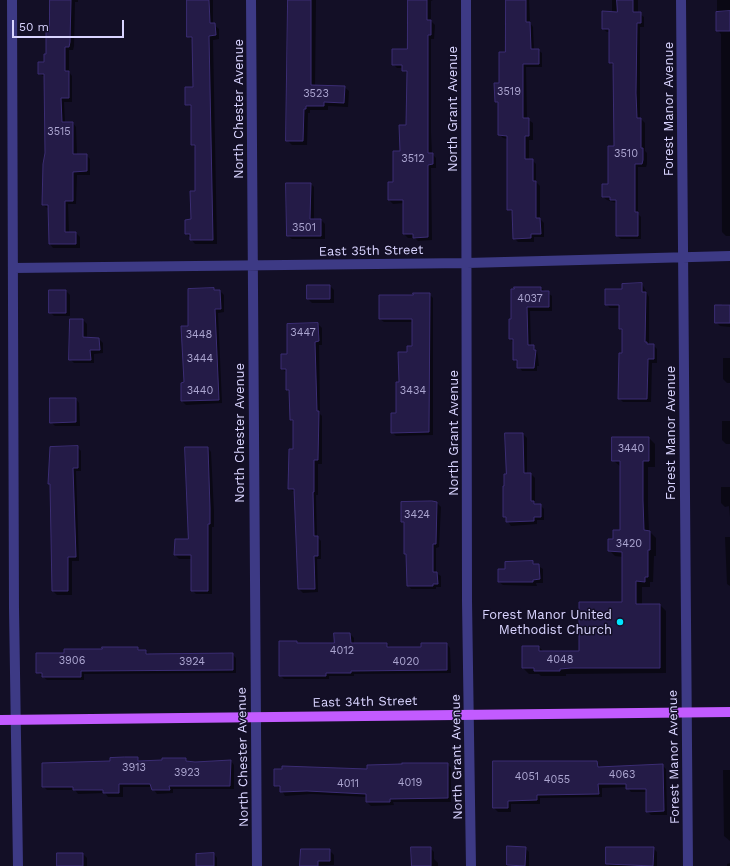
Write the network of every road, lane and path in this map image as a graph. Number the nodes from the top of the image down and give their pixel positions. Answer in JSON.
{"nodes":[{"id":1,"x":12,"y":0,"type":"edge"},
{"id":2,"x":251,"y":0,"type":"edge"},
{"id":3,"x":466,"y":0,"type":"edge"},
{"id":4,"x":681,"y":0,"type":"edge"},
{"id":5,"x":730,"y":256,"type":"edge"},
{"id":6,"x":682,"y":257,"type":"junction"},
{"id":7,"x":467,"y":263,"type":"junction"},
{"id":8,"x":252,"y":265,"type":"junction"},
{"id":9,"x":13,"y":268,"type":"junction"},
{"id":10,"x":730,"y":712,"type":"edge"},
{"id":11,"x":687,"y":713,"type":"junction"},
{"id":12,"x":470,"y":714,"type":"junction"},
{"id":13,"x":256,"y":717,"type":"junction"},
{"id":14,"x":0,"y":720,"type":"edge"},
{"id":15,"x":16,"y":720,"type":"junction"},
{"id":16,"x":18,"y":866,"type":"edge"},
{"id":17,"x":257,"y":866,"type":"edge"},
{"id":18,"x":470,"y":866,"type":"edge"},
{"id":19,"x":688,"y":866,"type":"edge"}],
"edges":[{"from":1,"to":9,"type":"street"},
{"from":2,"to":8,"type":"street","name":"North Chester Avenue"},
{"from":3,"to":7,"type":"street","name":"North Grant Avenue"},
{"from":4,"to":6,"type":"street","name":"Forest Manor Avenue"},
{"from":5,"to":6,"type":"street","name":"East 35th Street"},
{"from":6,"to":7,"type":"street","name":"East 35th Street"},
{"from":6,"to":11,"type":"street","name":"Forest Manor Avenue"},
{"from":7,"to":8,"type":"street","name":"East 35th Street"},
{"from":7,"to":12,"type":"street","name":"North Grant Avenue"},
{"from":8,"to":9,"type":"street","name":"East 35th Street"},
{"from":8,"to":13,"type":"street","name":"North Chester Avenue"},
{"from":9,"to":15,"type":"street"},
{"from":10,"to":11,"type":"main road","name":"East 34th Street"},
{"from":11,"to":12,"type":"main road","name":"East 34th Street"},
{"from":11,"to":19,"type":"street","name":"Forest Manor Avenue"},
{"from":12,"to":13,"type":"main road","name":"East 34th Street"},
{"from":12,"to":18,"type":"street","name":"North Grant Avenue"},
{"from":13,"to":15,"type":"main road","name":"East 34th Street"},
{"from":13,"to":17,"type":"street","name":"North Chester Avenue"},
{"from":14,"to":15,"type":"main road","name":"East 34th Street"},
{"from":15,"to":16,"type":"street"}]}
